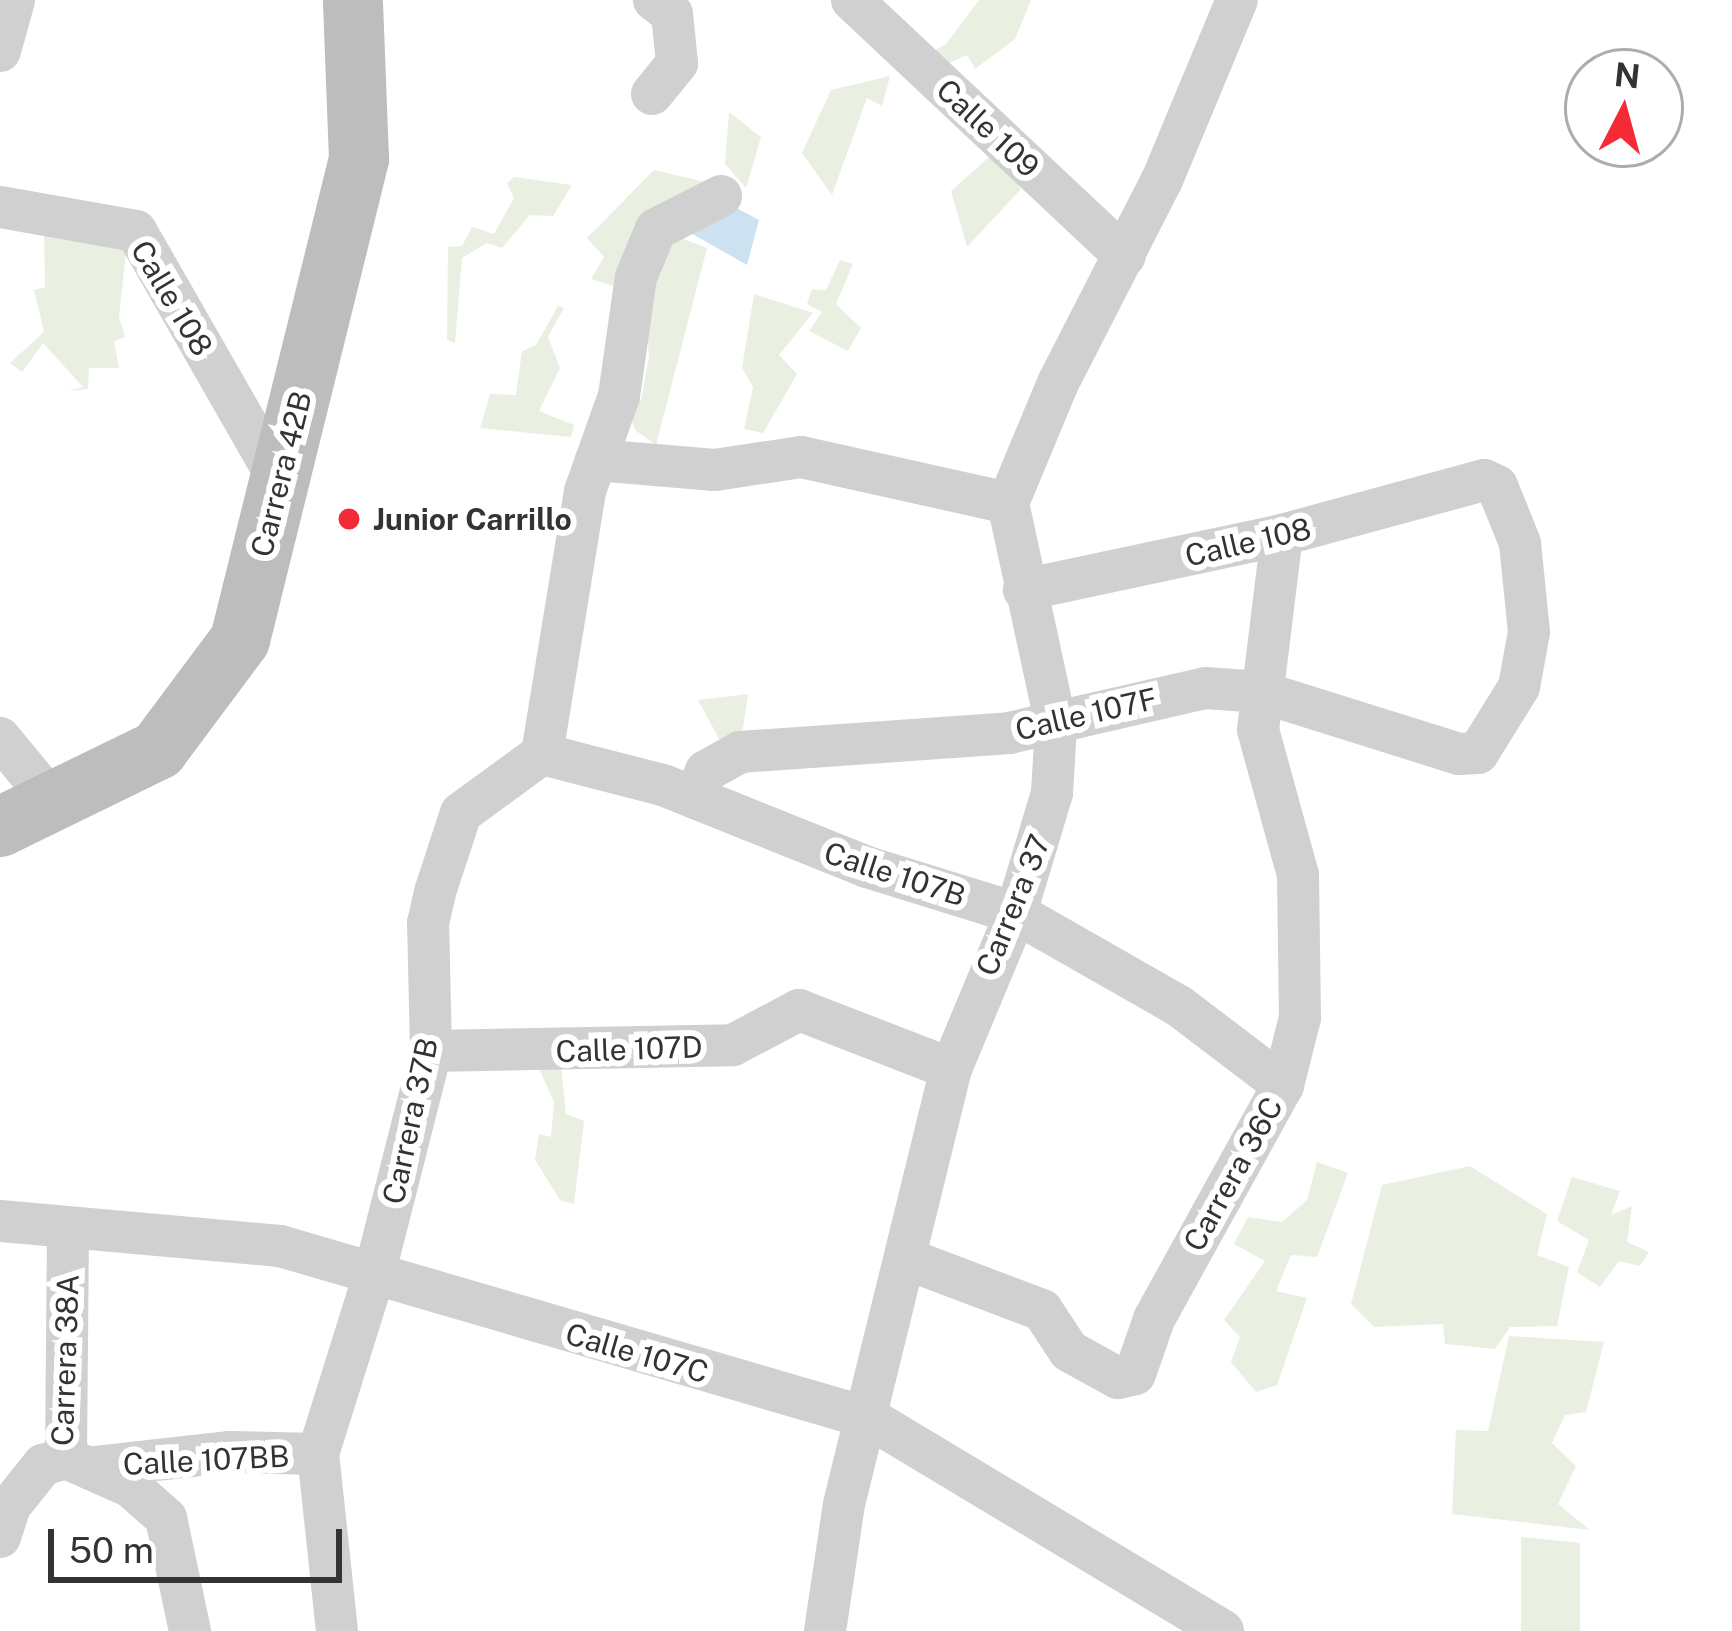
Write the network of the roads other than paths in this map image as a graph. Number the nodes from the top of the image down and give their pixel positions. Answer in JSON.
{"nodes":[{"id":1,"x":14,"y":0,"type":"edge"},
{"id":2,"x":353,"y":0,"type":"edge"},
{"id":3,"x":852,"y":0,"type":"edge"},
{"id":4,"x":1237,"y":0,"type":"edge"},
{"id":5,"x":672,"y":5,"type":"edge"},
{"id":6,"x":0,"y":51,"type":"edge"},
{"id":7,"x":652,"y":94,"type":"dead end"},
{"id":8,"x":721,"y":196,"type":"dead end"},
{"id":9,"x":0,"y":207,"type":"edge"},
{"id":10,"x":1125,"y":256,"type":"junction"},
{"id":11,"x":596,"y":460,"type":"junction"},
{"id":12,"x":279,"y":481,"type":"junction"},
{"id":13,"x":1008,"y":503,"type":"junction"},
{"id":14,"x":1282,"y":536,"type":"junction"},
{"id":15,"x":1024,"y":590,"type":"junction"},
{"id":16,"x":1261,"y":692,"type":"junction"},
{"id":17,"x":1056,"y":725,"type":"junction"},
{"id":18,"x":0,"y":738,"type":"edge"},
{"id":19,"x":1488,"y":743,"type":"joint"},
{"id":20,"x":542,"y":754,"type":"junction"},
{"id":21,"x":695,"y":798,"type":"junction"},
{"id":22,"x":26,"y":814,"type":"edge"},
{"id":23,"x":1016,"y":913,"type":"junction"},
{"id":24,"x":431,"y":1052,"type":"junction"},
{"id":25,"x":951,"y":1069,"type":"junction"},
{"id":26,"x":1283,"y":1085,"type":"junction"},
{"id":27,"x":0,"y":1221,"type":"edge"},
{"id":28,"x":68,"y":1228,"type":"junction"},
{"id":29,"x":908,"y":1259,"type":"junction"},
{"id":30,"x":373,"y":1280,"type":"junction"},
{"id":31,"x":868,"y":1418,"type":"junction"},
{"id":32,"x":318,"y":1454,"type":"junction"},
{"id":33,"x":80,"y":1463,"type":"junction"},
{"id":34,"x":0,"y":1537,"type":"edge"},
{"id":35,"x":1152,"y":1614,"type":"edge"},
{"id":36,"x":190,"y":1631,"type":"edge"},
{"id":37,"x":338,"y":1631,"type":"edge"},
{"id":38,"x":825,"y":1631,"type":"edge"},
{"id":39,"x":1223,"y":1631,"type":"edge"}],
"edges":[{"from":1,"to":6,"type":"street"},
{"from":2,"to":12,"type":"street","name":"Carrera 42B"},
{"from":3,"to":10,"type":"street","name":"Calle 109"},
{"from":4,"to":10,"type":"street"},
{"from":5,"to":7,"type":"street"},
{"from":8,"to":11,"type":"street"},
{"from":9,"to":12,"type":"street","name":"Calle 108"},
{"from":10,"to":13,"type":"street"},
{"from":11,"to":13,"type":"street"},
{"from":11,"to":20,"type":"street"},
{"from":12,"to":22,"type":"street","name":"Carrera 42B"},
{"from":13,"to":15,"type":"street","name":"Carrera 37"},
{"from":14,"to":15,"type":"street","name":"Calle 108"},
{"from":14,"to":16,"type":"street","name":"Carrera 36C"},
{"from":14,"to":19,"type":"street","name":"Calle 108"},
{"from":15,"to":17,"type":"street","name":"Carrera 37"},
{"from":16,"to":17,"type":"street","name":"Calle 107F"},
{"from":16,"to":19,"type":"street","name":"Calle 107F"},
{"from":16,"to":26,"type":"street","name":"Carrera 36C"},
{"from":17,"to":21,"type":"street","name":"Calle 107F"},
{"from":17,"to":23,"type":"street","name":"Carrera 37"},
{"from":18,"to":22,"type":"street"},
{"from":20,"to":21,"type":"street","name":"Calle 107B"},
{"from":20,"to":24,"type":"street","name":"Carrera 37B"},
{"from":21,"to":23,"type":"street","name":"Calle 107B"},
{"from":23,"to":25,"type":"street","name":"Carrera 37"},
{"from":23,"to":26,"type":"street","name":"Calle 107B"},
{"from":24,"to":25,"type":"street","name":"Calle 107D"},
{"from":24,"to":30,"type":"street","name":"Carrera 37B"},
{"from":25,"to":29,"type":"street","name":"Carrera 37"},
{"from":26,"to":29,"type":"street","name":"Carrera 36C"},
{"from":27,"to":28,"type":"street","name":"Calle 107C"},
{"from":28,"to":30,"type":"street","name":"Calle 107C"},
{"from":28,"to":33,"type":"street","name":"Carrera 38A"},
{"from":29,"to":31,"type":"street","name":"Carrera 37"},
{"from":30,"to":31,"type":"street","name":"Calle 107C"},
{"from":30,"to":32,"type":"street","name":"Carrera 37B"},
{"from":31,"to":35,"type":"street","name":"Calle 107C"},
{"from":31,"to":38,"type":"street","name":"Carrera 37"},
{"from":32,"to":33,"type":"street","name":"Calle 107BB"},
{"from":32,"to":37,"type":"street","name":"Carrera 37B"},
{"from":33,"to":34,"type":"street","name":"Carrera 38A"},
{"from":33,"to":36,"type":"street"},
{"from":35,"to":39,"type":"street","name":"Calle 107C"}]}
